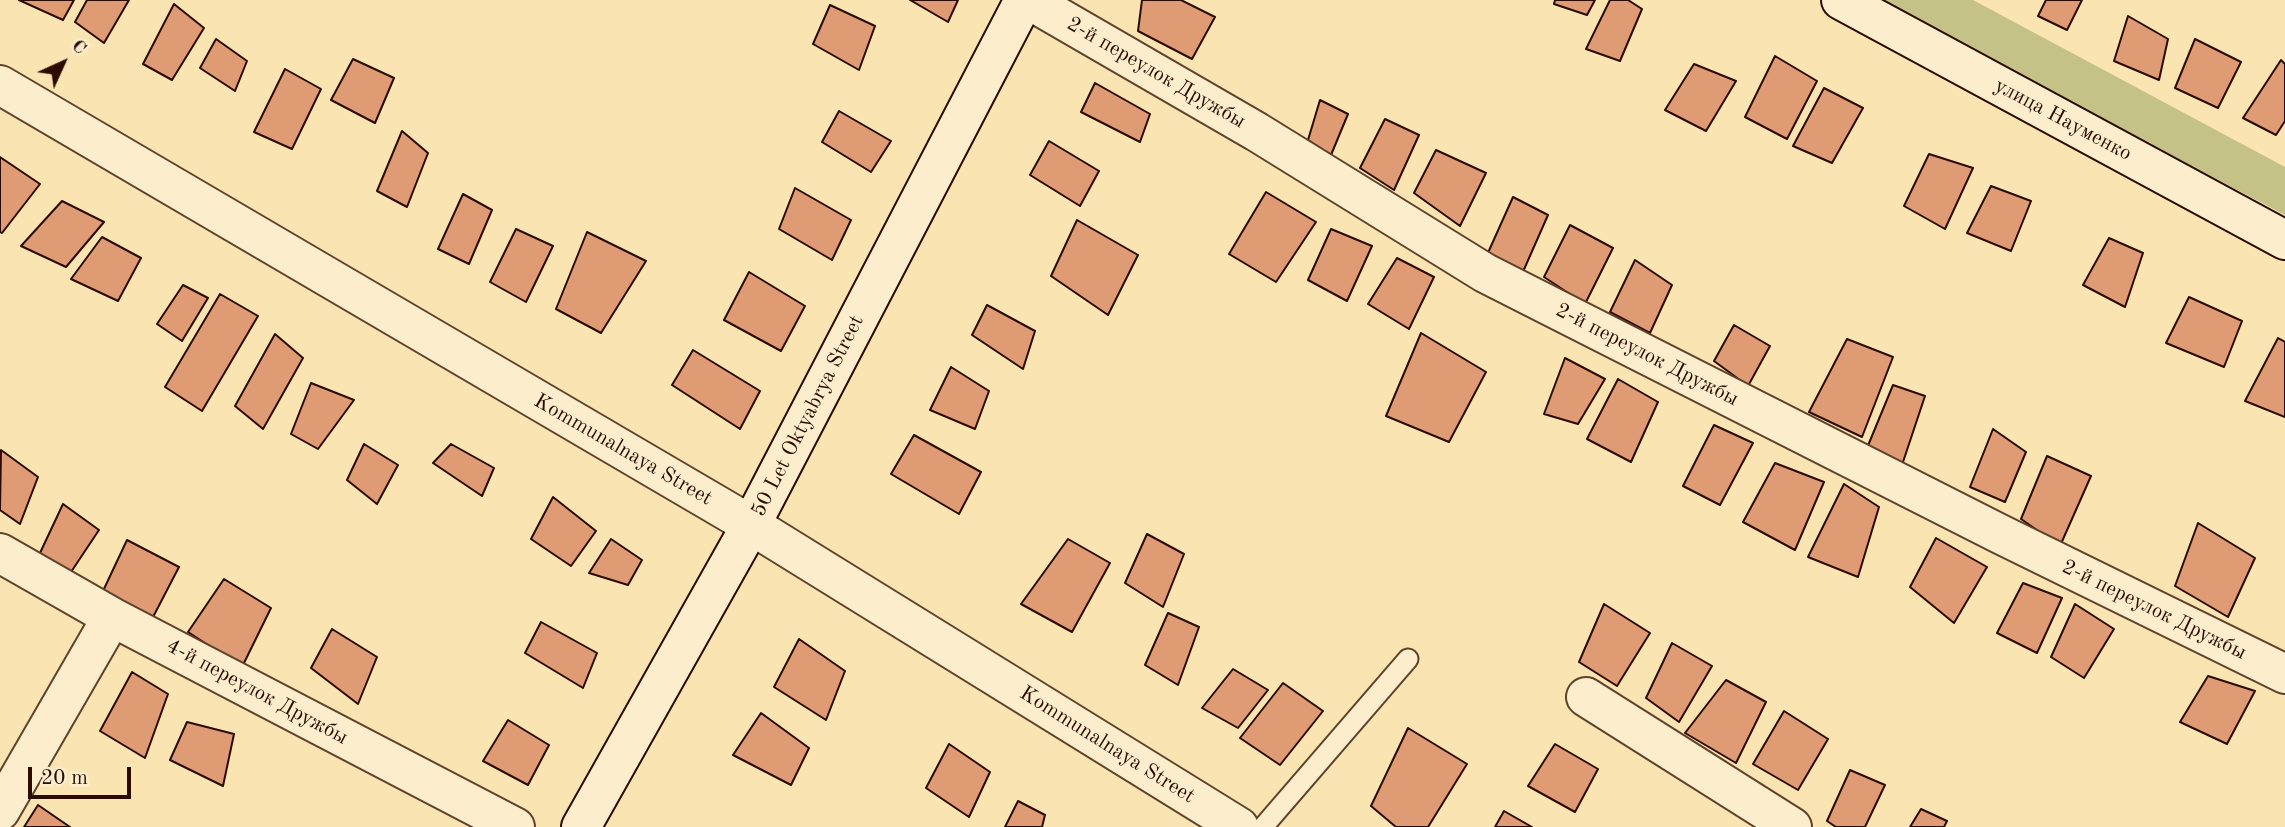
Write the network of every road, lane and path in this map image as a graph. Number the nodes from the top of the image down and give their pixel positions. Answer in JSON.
{"nodes":[{"id":1,"x":1024,"y":0,"type":"edge"},
{"id":2,"x":1030,"y":0,"type":"edge"},
{"id":3,"x":1841,"y":0,"type":"edge"},
{"id":4,"x":0,"y":85,"type":"edge"},
{"id":5,"x":2285,"y":240,"type":"edge"},
{"id":6,"x":751,"y":525,"type":"junction"},
{"id":7,"x":0,"y":553,"type":"edge"},
{"id":8,"x":112,"y":617,"type":"junction"},
{"id":9,"x":1408,"y":659,"type":"dead end"},
{"id":10,"x":2285,"y":674,"type":"edge"},
{"id":11,"x":1586,"y":697,"type":"dead end"},
{"id":12,"x":0,"y":811,"type":"edge"},
{"id":13,"x":516,"y":827,"type":"edge"},
{"id":14,"x":581,"y":827,"type":"edge"},
{"id":15,"x":1239,"y":827,"type":"edge"},
{"id":16,"x":1263,"y":827,"type":"edge"},
{"id":17,"x":1792,"y":827,"type":"edge"}],
"edges":[{"from":1,"to":6,"type":"street","name":"50 Let Oktyabrya Street"},
{"from":2,"to":10,"type":"street","name":"2-й переулок Дружбы"},
{"from":3,"to":5,"type":"street","name":"улица Науменко"},
{"from":4,"to":6,"type":"street","name":"Kommunalnaya Street"},
{"from":6,"to":14,"type":"street","name":"50 Let Oktyabrya Street"},
{"from":6,"to":15,"type":"street","name":"Kommunalnaya Street"},
{"from":7,"to":8,"type":"street","name":"4-й переулок Дружбы"},
{"from":8,"to":12,"type":"street"},
{"from":8,"to":13,"type":"street","name":"4-й переулок Дружбы"},
{"from":9,"to":16,"type":"lane"},
{"from":11,"to":17,"type":"street"}]}
